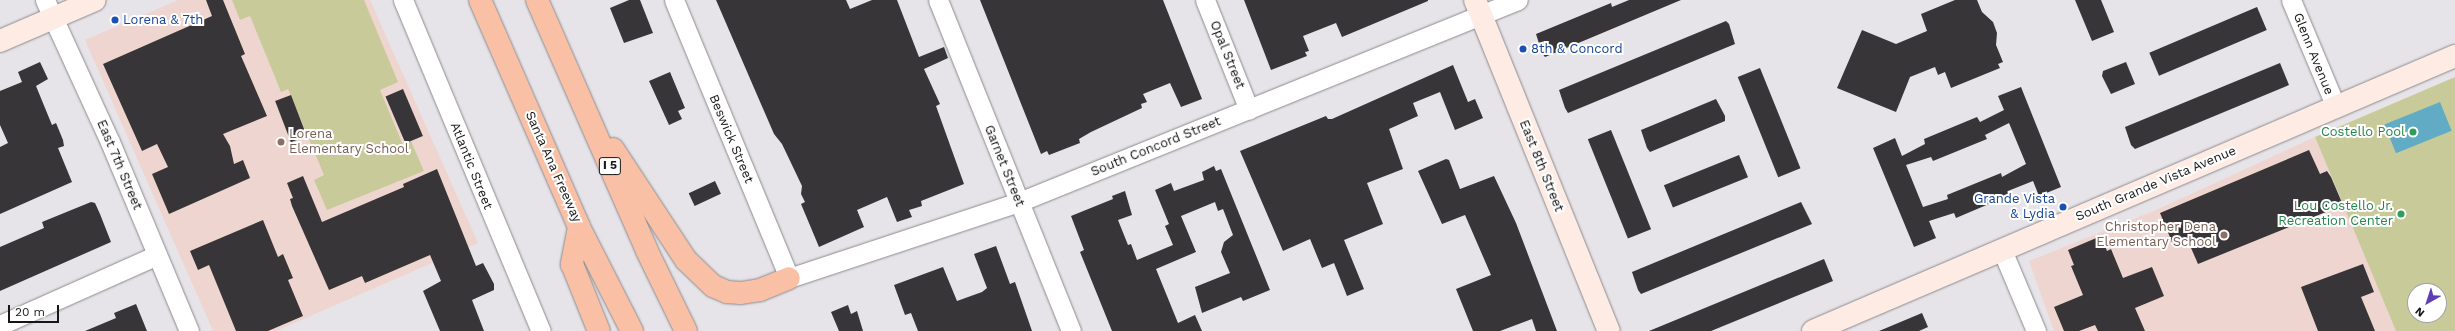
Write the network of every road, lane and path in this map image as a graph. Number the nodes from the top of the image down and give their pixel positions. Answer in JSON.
{"nodes":[{"id":1,"x":95,"y":0,"type":"edge"},
{"id":2,"x":403,"y":0,"type":"edge"},
{"id":3,"x":480,"y":0,"type":"edge"},
{"id":4,"x":537,"y":0,"type":"edge"},
{"id":5,"x":674,"y":0,"type":"edge"},
{"id":6,"x":938,"y":0,"type":"edge"},
{"id":7,"x":1206,"y":0,"type":"edge"},
{"id":8,"x":1518,"y":0,"type":"edge"},
{"id":9,"x":2292,"y":0,"type":"edge"},
{"id":10,"x":1478,"y":8,"type":"edge"},
{"id":11,"x":49,"y":9,"type":"edge"},
{"id":12,"x":0,"y":41,"type":"edge"},
{"id":13,"x":2455,"y":56,"type":"edge"},
{"id":14,"x":579,"y":96,"type":"junction"},
{"id":15,"x":2336,"y":107,"type":"junction"},
{"id":16,"x":1249,"y":110,"type":"junction"},
{"id":17,"x":1019,"y":202,"type":"junction"},
{"id":18,"x":579,"y":227,"type":"junction"},
{"id":19,"x":2002,"y":250,"type":"junction"},
{"id":20,"x":157,"y":254,"type":"junction"},
{"id":21,"x":789,"y":278,"type":"junction"},
{"id":22,"x":0,"y":325,"type":"edge"},
{"id":23,"x":189,"y":331,"type":"edge"},
{"id":24,"x":541,"y":331,"type":"edge"},
{"id":25,"x":599,"y":331,"type":"edge"},
{"id":26,"x":632,"y":331,"type":"edge"},
{"id":27,"x":686,"y":331,"type":"edge"},
{"id":28,"x":1070,"y":331,"type":"edge"},
{"id":29,"x":1609,"y":331,"type":"edge"},
{"id":30,"x":1813,"y":331,"type":"edge"},
{"id":31,"x":2036,"y":331,"type":"edge"}],
"edges":[{"from":1,"to":11,"type":"street"},
{"from":2,"to":24,"type":"street","name":"Atlantic Street"},
{"from":3,"to":18,"type":"highway","name":"Santa Ana Freeway"},
{"from":4,"to":14,"type":"highway","number":"I 5"},
{"from":5,"to":21,"type":"street","name":"Beswick Street"},
{"from":6,"to":17,"type":"street","name":"Garnet Street"},
{"from":7,"to":16,"type":"street","name":"Opal Street"},
{"from":8,"to":10,"type":"street","name":"South Concord Street"},
{"from":9,"to":15,"type":"street","name":"Glenn Avenue"},
{"from":10,"to":16,"type":"street","name":"South Concord Street"},
{"from":10,"to":29,"type":"street","name":"East 8th Street"},
{"from":11,"to":12,"type":"street"},
{"from":11,"to":20,"type":"street","name":"East 7th Street"},
{"from":13,"to":15,"type":"street","name":"South Grande Vista Avenue"},
{"from":14,"to":21,"type":"highway"},
{"from":14,"to":27,"type":"highway","number":"I 5"},
{"from":15,"to":19,"type":"street","name":"South Grande Vista Avenue"},
{"from":16,"to":17,"type":"street","name":"South Concord Street"},
{"from":17,"to":21,"type":"street","name":"South Concord Street"},
{"from":17,"to":28,"type":"street","name":"Garnet Street"},
{"from":18,"to":25,"type":"highway"},
{"from":18,"to":26,"type":"highway","name":"Santa Ana Freeway"},
{"from":19,"to":30,"type":"street","name":"South Grande Vista Avenue"},
{"from":19,"to":31,"type":"street"},
{"from":20,"to":22,"type":"street"},
{"from":20,"to":23,"type":"street","name":"East 7th Street"}]}
